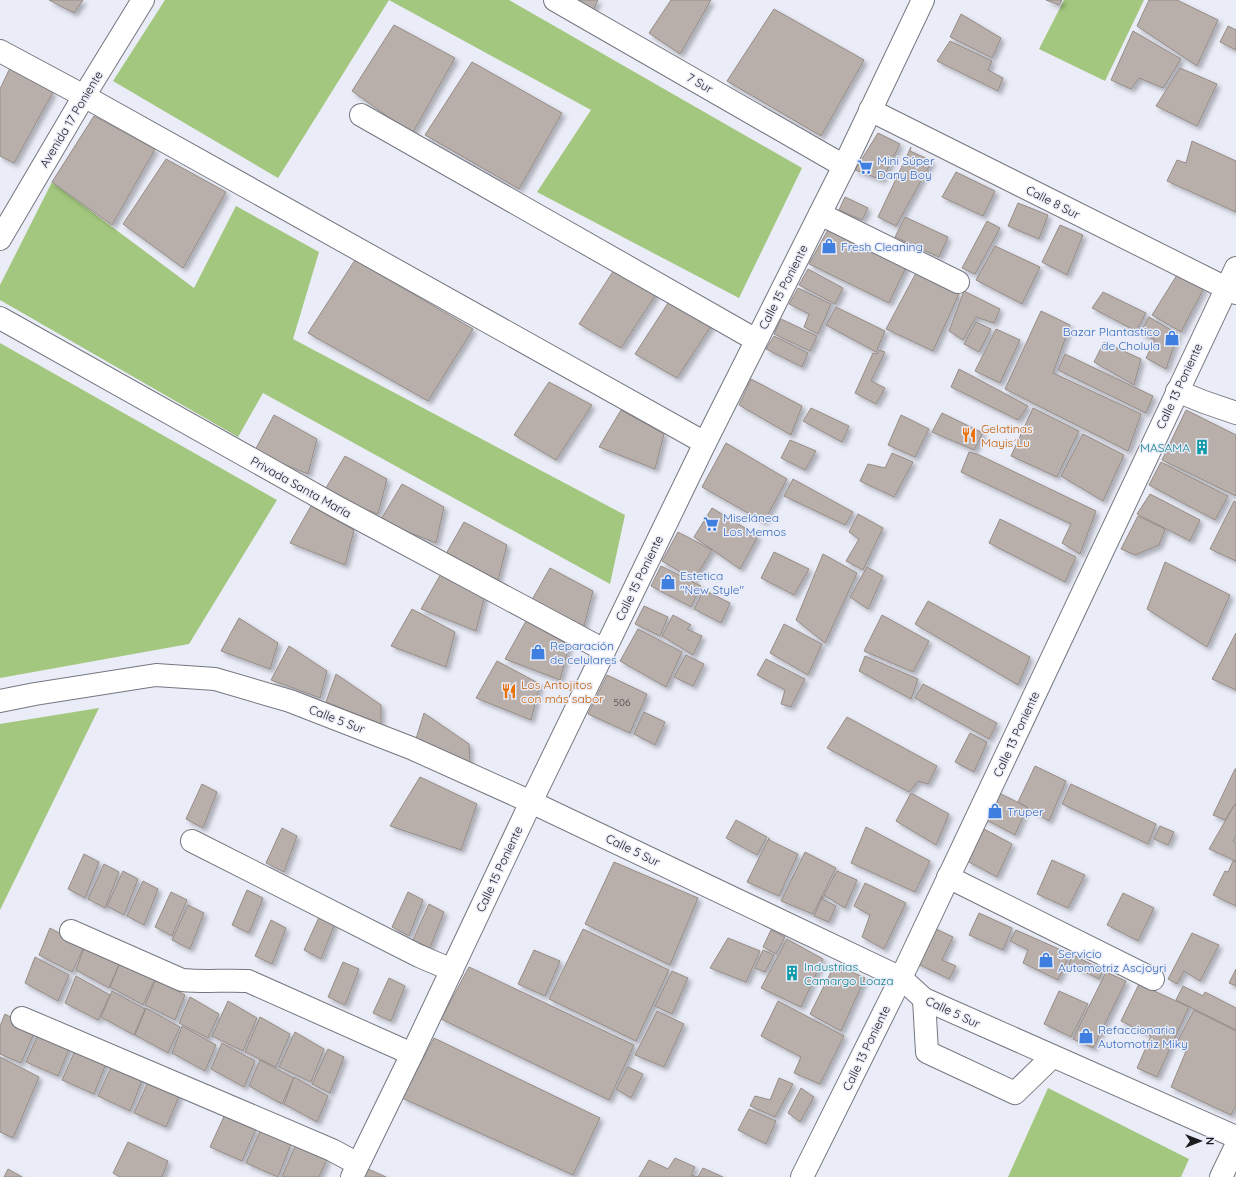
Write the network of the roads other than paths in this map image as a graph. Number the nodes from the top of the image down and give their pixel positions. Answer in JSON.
{"nodes":[{"id":1,"x":143,"y":0,"type":"edge"},
{"id":2,"x":555,"y":0,"type":"edge"},
{"id":3,"x":923,"y":0,"type":"edge"},
{"id":4,"x":0,"y":51,"type":"edge"},
{"id":5,"x":84,"y":96,"type":"junction"},
{"id":6,"x":870,"y":110,"type":"junction"},
{"id":7,"x":361,"y":115,"type":"dead end"},
{"id":8,"x":844,"y":166,"type":"junction"},
{"id":9,"x":820,"y":214,"type":"junction"},
{"id":10,"x":0,"y":239,"type":"edge"},
{"id":11,"x":1236,"y":268,"type":"edge"},
{"id":12,"x":958,"y":282,"type":"dead end"},
{"id":13,"x":1231,"y":291,"type":"edge"},
{"id":14,"x":0,"y":318,"type":"edge"},
{"id":15,"x":756,"y":340,"type":"junction"},
{"id":16,"x":1177,"y":391,"type":"junction"},
{"id":17,"x":1236,"y":413,"type":"edge"},
{"id":18,"x":705,"y":442,"type":"junction"},
{"id":19,"x":604,"y":650,"type":"junction"},
{"id":20,"x":0,"y":701,"type":"edge"},
{"id":21,"x":531,"y":802,"type":"junction"},
{"id":22,"x":192,"y":841,"type":"dead end"},
{"id":23,"x":948,"y":878,"type":"junction"},
{"id":24,"x":71,"y":932,"type":"dead end"},
{"id":25,"x":452,"y":970,"type":"junction"},
{"id":26,"x":901,"y":978,"type":"junction"},
{"id":27,"x":1153,"y":979,"type":"dead end"},
{"id":28,"x":924,"y":999,"type":"junction"},
{"id":29,"x":22,"y":1018,"type":"dead end"},
{"id":30,"x":412,"y":1054,"type":"junction"},
{"id":31,"x":1052,"y":1057,"type":"junction"},
{"id":32,"x":1236,"y":1137,"type":"edge"},
{"id":33,"x":1236,"y":1146,"type":"edge"},
{"id":34,"x":355,"y":1170,"type":"edge"},
{"id":35,"x":802,"y":1177,"type":"edge"},
{"id":36,"x":1222,"y":1177,"type":"edge"}],
"edges":[{"from":1,"to":5,"type":"street","name":"Avenida 17 Poniente"},
{"from":2,"to":8,"type":"street","name":"7 Sur"},
{"from":3,"to":6,"type":"street","name":"Calle 15 Poniente"},
{"from":4,"to":5,"type":"street"},
{"from":5,"to":10,"type":"street","name":"Avenida 17 Poniente"},
{"from":5,"to":18,"type":"street"},
{"from":6,"to":8,"type":"street","name":"Calle 15 Poniente"},
{"from":6,"to":13,"type":"street","name":"Calle 8 Sur"},
{"from":7,"to":15,"type":"street"},
{"from":8,"to":9,"type":"street","name":"Calle 15 Poniente"},
{"from":9,"to":12,"type":"street"},
{"from":9,"to":15,"type":"street","name":"Calle 15 Poniente"},
{"from":11,"to":13,"type":"street","name":"Calle 13 Poniente"},
{"from":13,"to":16,"type":"street","name":"Calle 13 Poniente"},
{"from":14,"to":19,"type":"street","name":"Privada Santa María"},
{"from":15,"to":18,"type":"street","name":"Calle 15 Poniente"},
{"from":16,"to":17,"type":"street"},
{"from":16,"to":23,"type":"street","name":"Calle 13 Poniente"},
{"from":18,"to":19,"type":"street","name":"Calle 15 Poniente"},
{"from":19,"to":21,"type":"street","name":"Calle 15 Poniente"},
{"from":20,"to":21,"type":"street","name":"Calle 5 Sur"},
{"from":21,"to":25,"type":"street","name":"Calle 15 Poniente"},
{"from":21,"to":26,"type":"street","name":"Calle 5 Sur"},
{"from":22,"to":25,"type":"street"},
{"from":23,"to":26,"type":"street","name":"Calle 13 Poniente"},
{"from":23,"to":27,"type":"street"},
{"from":24,"to":30,"type":"street"},
{"from":25,"to":30,"type":"street","name":"Calle 15 Poniente"},
{"from":26,"to":28,"type":"street","name":"Calle 5 Sur"},
{"from":26,"to":35,"type":"street","name":"Calle 13 Poniente"},
{"from":28,"to":31,"type":"street","name":"Calle 5 Sur"},
{"from":28,"to":31,"type":"street"},
{"from":29,"to":34,"type":"street"},
{"from":30,"to":34,"type":"street","name":"Calle 15 Poniente"},
{"from":31,"to":32,"type":"street","name":"Calle 5 Sur"},
{"from":33,"to":36,"type":"street"}]}
